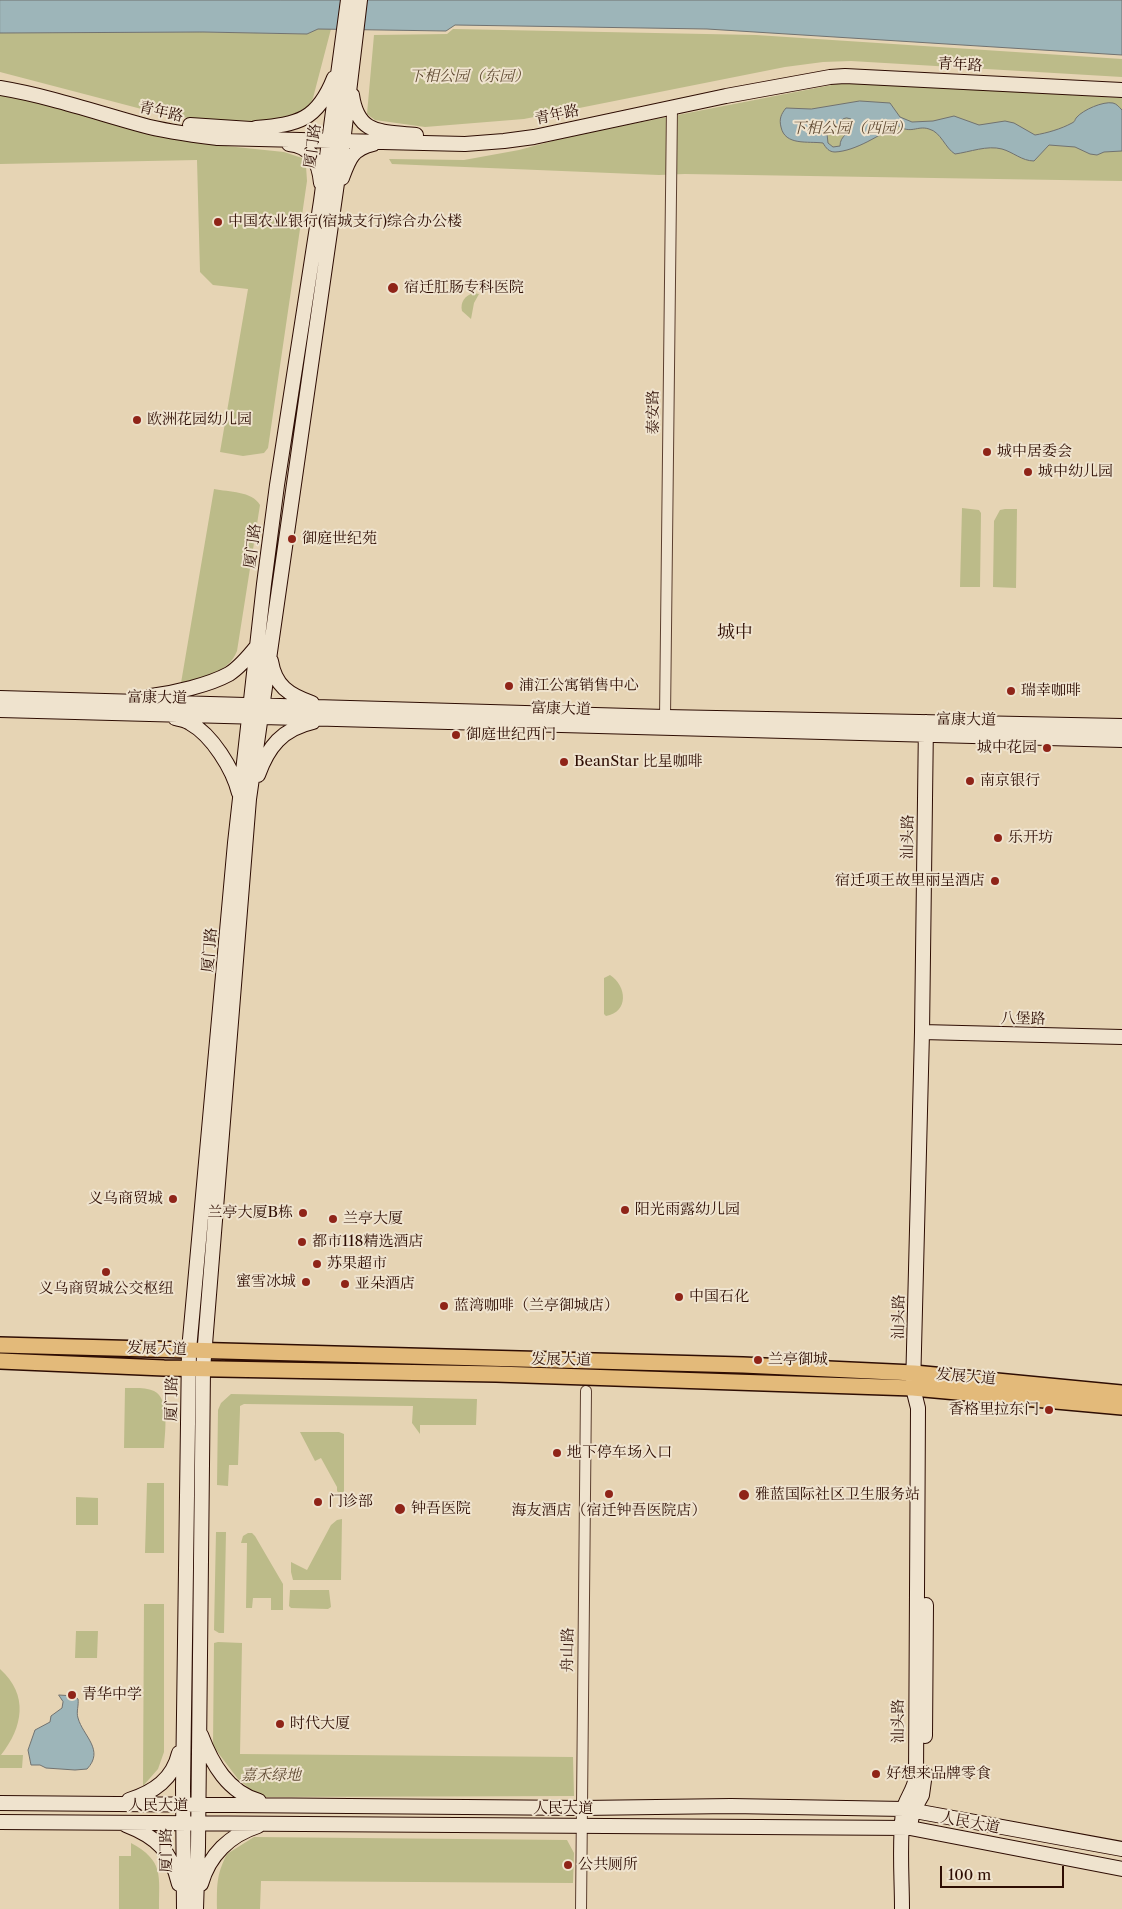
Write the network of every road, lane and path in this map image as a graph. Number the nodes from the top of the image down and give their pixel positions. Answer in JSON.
{"nodes":[{"id":1,"x":348,"y":0,"type":"edge"},
{"id":2,"x":360,"y":0,"type":"edge"},
{"id":3,"x":346,"y":54,"type":"junction"},
{"id":4,"x":0,"y":79,"type":"edge"},
{"id":5,"x":350,"y":79,"type":"junction"},
{"id":6,"x":1122,"y":85,"type":"edge"},
{"id":7,"x":0,"y":88,"type":"edge"},
{"id":8,"x":1122,"y":90,"type":"edge"},
{"id":9,"x":672,"y":107,"type":"junction"},
{"id":10,"x":239,"y":134,"type":"junction"},
{"id":11,"x":337,"y":137,"type":"junction"},
{"id":12,"x":423,"y":140,"type":"junction"},
{"id":13,"x":327,"y":201,"type":"junction"},
{"id":14,"x":263,"y":648,"type":"junction"},
{"id":15,"x":0,"y":698,"type":"edge"},
{"id":16,"x":121,"y":707,"type":"junction"},
{"id":17,"x":0,"y":710,"type":"edge"},
{"id":18,"x":255,"y":711,"type":"junction"},
{"id":19,"x":331,"y":713,"type":"junction"},
{"id":20,"x":665,"y":717,"type":"junction"},
{"id":21,"x":1122,"y":726,"type":"edge"},
{"id":22,"x":930,"y":729,"type":"junction"},
{"id":23,"x":1122,"y":740,"type":"edge"},
{"id":24,"x":245,"y":800,"type":"junction"},
{"id":25,"x":926,"y":1032,"type":"junction"},
{"id":26,"x":1122,"y":1037,"type":"edge"},
{"id":27,"x":0,"y":1345,"type":"edge"},
{"id":28,"x":197,"y":1351,"type":"junction"},
{"id":29,"x":0,"y":1361,"type":"edge"},
{"id":30,"x":195,"y":1369,"type":"junction"},
{"id":31,"x":918,"y":1381,"type":"junction"},
{"id":32,"x":586,"y":1391,"type":"dead end"},
{"id":33,"x":1122,"y":1393,"type":"edge"},
{"id":34,"x":1122,"y":1407,"type":"edge"},
{"id":35,"x":198,"y":1728,"type":"junction"},
{"id":36,"x":184,"y":1730,"type":"junction"},
{"id":37,"x":0,"y":1803,"type":"edge"},
{"id":38,"x":119,"y":1804,"type":"junction"},
{"id":39,"x":183,"y":1804,"type":"junction"},
{"id":40,"x":197,"y":1804,"type":"junction"},
{"id":41,"x":272,"y":1804,"type":"junction"},
{"id":42,"x":582,"y":1808,"type":"junction"},
{"id":43,"x":909,"y":1810,"type":"junction"},
{"id":44,"x":0,"y":1822,"type":"edge"},
{"id":45,"x":119,"y":1822,"type":"junction"},
{"id":46,"x":183,"y":1822,"type":"junction"},
{"id":47,"x":198,"y":1822,"type":"junction"},
{"id":48,"x":269,"y":1823,"type":"junction"},
{"id":49,"x":582,"y":1825,"type":"junction"},
{"id":50,"x":906,"y":1828,"type":"junction"},
{"id":51,"x":1122,"y":1849,"type":"edge"},
{"id":52,"x":1122,"y":1869,"type":"edge"},
{"id":53,"x":190,"y":1906,"type":"edge"},
{"id":54,"x":581,"y":1909,"type":"edge"},
{"id":55,"x":902,"y":1909,"type":"edge"},
{"id":56,"x":908,"y":1909,"type":"edge"}],
"edges":[{"from":1,"to":3,"type":"street","name":"厦门路"},
{"from":2,"to":3,"type":"street","name":"厦门路"},
{"from":3,"to":5,"type":"street","name":"厦门路"},
{"from":3,"to":10,"type":"street"},
{"from":3,"to":11,"type":"street","name":"厦门路"},
{"from":4,"to":10,"type":"street","name":"青年路"},
{"from":5,"to":11,"type":"street","name":"厦门路"},
{"from":5,"to":12,"type":"street"},
{"from":6,"to":12,"type":"street","name":"青年路"},
{"from":7,"to":10,"type":"street","name":"青年路"},
{"from":8,"to":9,"type":"street","name":"青年路"},
{"from":9,"to":12,"type":"street","name":"青年路"},
{"from":9,"to":20,"type":"street","name":"泰安路"},
{"from":10,"to":11,"type":"street","name":"青年路"},
{"from":10,"to":13,"type":"street"},
{"from":11,"to":12,"type":"street","name":"青年路"},
{"from":11,"to":13,"type":"street","name":"厦门路"},
{"from":12,"to":13,"type":"street"},
{"from":13,"to":14,"type":"street","name":"厦门路"},
{"from":14,"to":16,"type":"street"},
{"from":14,"to":18,"type":"street","name":"厦门路"},
{"from":14,"to":19,"type":"street"},
{"from":15,"to":16,"type":"street","name":"富康大道"},
{"from":16,"to":17,"type":"street","name":"富康大道"},
{"from":16,"to":18,"type":"street","name":"富康大道"},
{"from":16,"to":24,"type":"street"},
{"from":18,"to":19,"type":"street","name":"富康大道"},
{"from":18,"to":24,"type":"street","name":"厦门路"},
{"from":19,"to":20,"type":"street","name":"富康大道"},
{"from":19,"to":22,"type":"street","name":"富康大道"},
{"from":19,"to":24,"type":"street"},
{"from":20,"to":22,"type":"street","name":"富康大道"},
{"from":21,"to":22,"type":"street","name":"富康大道"},
{"from":22,"to":23,"type":"street","name":"富康大道"},
{"from":22,"to":25,"type":"street","name":"汕头路"},
{"from":24,"to":28,"type":"street","name":"厦门路"},
{"from":25,"to":26,"type":"street","name":"八堡路"},
{"from":25,"to":31,"type":"street","name":"汕头路"},
{"from":27,"to":28,"type":"main road","name":"发展大道"},
{"from":28,"to":30,"type":"street","name":"厦门路"},
{"from":28,"to":31,"type":"main road","name":"发展大道"},
{"from":29,"to":30,"type":"main road","name":"发展大道"},
{"from":30,"to":31,"type":"main road","name":"发展大道"},
{"from":30,"to":35,"type":"street","name":"厦门路"},
{"from":30,"to":36,"type":"street","name":"厦门路"},
{"from":31,"to":33,"type":"main road","name":"发展大道"},
{"from":31,"to":34,"type":"main road","name":"发展大道"},
{"from":31,"to":43,"type":"street","name":"汕头路"},
{"from":32,"to":42,"type":"street","name":"舟山路"},
{"from":35,"to":40,"type":"street","name":"厦门路"},
{"from":35,"to":41,"type":"street"},
{"from":36,"to":38,"type":"street"},
{"from":36,"to":39,"type":"street","name":"厦门路"},
{"from":37,"to":38,"type":"street","name":"人民大道"},
{"from":38,"to":39,"type":"street","name":"人民大道"},
{"from":39,"to":40,"type":"street","name":"人民大道"},
{"from":39,"to":46,"type":"street","name":"厦门路"},
{"from":40,"to":41,"type":"street","name":"人民大道"},
{"from":40,"to":47,"type":"street","name":"厦门路"},
{"from":41,"to":42,"type":"street","name":"人民大道"},
{"from":42,"to":43,"type":"street","name":"人民大道"},
{"from":42,"to":49,"type":"street","name":"舟山路"},
{"from":43,"to":50,"type":"street","name":"汕头路"},
{"from":43,"to":51,"type":"street","name":"人民大道"},
{"from":44,"to":45,"type":"street","name":"人民大道"},
{"from":45,"to":46,"type":"street","name":"人民大道"},
{"from":45,"to":53,"type":"street"},
{"from":46,"to":47,"type":"street","name":"人民大道"},
{"from":46,"to":53,"type":"street","name":"厦门路"},
{"from":47,"to":48,"type":"street","name":"人民大道"},
{"from":47,"to":53,"type":"street","name":"厦门路"},
{"from":48,"to":49,"type":"street","name":"人民大道"},
{"from":48,"to":53,"type":"street"},
{"from":49,"to":50,"type":"street","name":"人民大道"},
{"from":49,"to":54,"type":"street","name":"舟山路"},
{"from":50,"to":52,"type":"street","name":"人民大道"},
{"from":50,"to":55,"type":"street","name":"汕头路"},
{"from":50,"to":56,"type":"street","name":"汕头路"}]}
